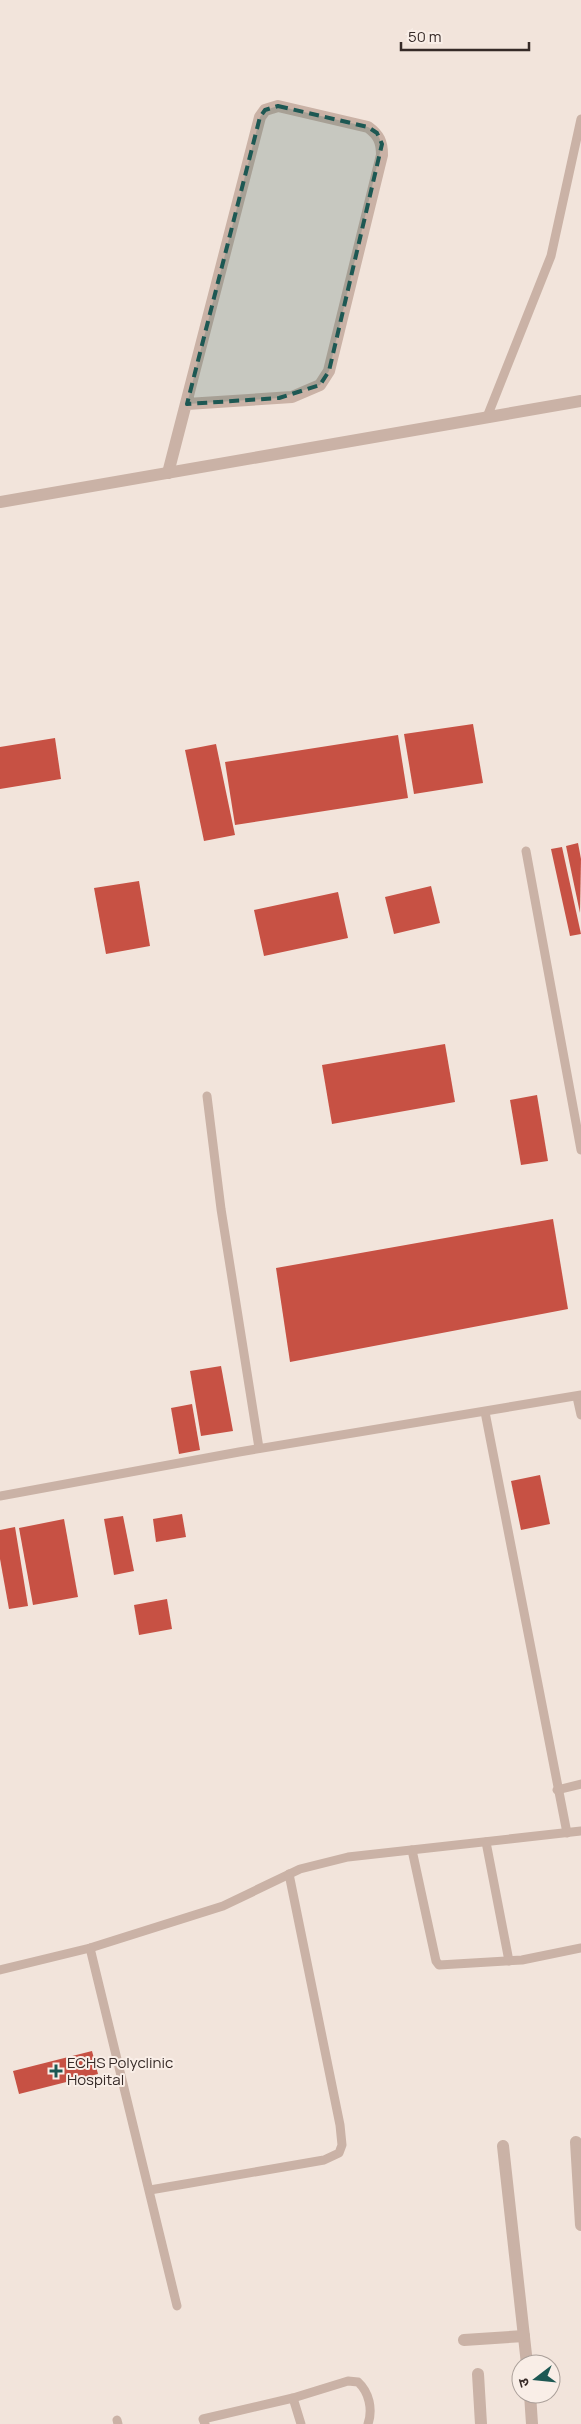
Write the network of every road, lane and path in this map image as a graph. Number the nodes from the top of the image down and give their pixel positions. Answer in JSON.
{"nodes":[{"id":1,"x":581,"y":119,"type":"edge"},
{"id":2,"x":581,"y":401,"type":"edge"},
{"id":3,"x":187,"y":404,"type":"junction"},
{"id":4,"x":487,"y":417,"type":"junction"},
{"id":5,"x":168,"y":473,"type":"junction"},
{"id":6,"x":0,"y":502,"type":"edge"},
{"id":7,"x":526,"y":851,"type":"dead end"},
{"id":8,"x":207,"y":1096,"type":"dead end"},
{"id":9,"x":581,"y":1150,"type":"edge"},
{"id":10,"x":579,"y":1396,"type":"edge"},
{"id":11,"x":485,"y":1412,"type":"junction"},
{"id":12,"x":581,"y":1415,"type":"edge"},
{"id":13,"x":259,"y":1448,"type":"junction"},
{"id":14,"x":0,"y":1496,"type":"edge"},
{"id":15,"x":581,"y":1784,"type":"edge"},
{"id":16,"x":557,"y":1790,"type":"junction"},
{"id":17,"x":581,"y":1831,"type":"edge"},
{"id":18,"x":567,"y":1833,"type":"junction"},
{"id":19,"x":486,"y":1842,"type":"junction"},
{"id":20,"x":412,"y":1850,"type":"junction"},
{"id":21,"x":289,"y":1874,"type":"junction"},
{"id":22,"x":90,"y":1948,"type":"junction"},
{"id":23,"x":581,"y":1948,"type":"edge"},
{"id":24,"x":509,"y":1961,"type":"junction"},
{"id":25,"x":0,"y":1970,"type":"edge"},
{"id":26,"x":576,"y":2142,"type":"dead end"},
{"id":27,"x":503,"y":2146,"type":"dead end"},
{"id":28,"x":150,"y":2190,"type":"junction"},
{"id":29,"x":581,"y":2225,"type":"edge"},
{"id":30,"x":177,"y":2306,"type":"dead end"},
{"id":31,"x":524,"y":2336,"type":"junction"},
{"id":32,"x":464,"y":2340,"type":"dead end"},
{"id":33,"x":526,"y":2354,"type":"edge"},
{"id":34,"x":478,"y":2374,"type":"dead end"},
{"id":35,"x":293,"y":2398,"type":"junction"},
{"id":36,"x":531,"y":2404,"type":"edge"},
{"id":37,"x":204,"y":2421,"type":"edge"},
{"id":38,"x":301,"y":2424,"type":"edge"},
{"id":39,"x":368,"y":2424,"type":"edge"},
{"id":40,"x":481,"y":2424,"type":"edge"},
{"id":41,"x":532,"y":2424,"type":"edge"}],
"edges":[{"from":1,"to":4,"type":"lane"},
{"from":2,"to":4,"type":"street"},
{"from":3,"to":3,"type":"street"},
{"from":3,"to":5,"type":"street"},
{"from":4,"to":5,"type":"street"},
{"from":5,"to":6,"type":"street"},
{"from":7,"to":9,"type":"lane"},
{"from":8,"to":13,"type":"lane"},
{"from":10,"to":11,"type":"lane"},
{"from":10,"to":12,"type":"lane"},
{"from":11,"to":13,"type":"lane"},
{"from":11,"to":16,"type":"lane"},
{"from":13,"to":14,"type":"lane"},
{"from":15,"to":16,"type":"lane"},
{"from":16,"to":18,"type":"lane"},
{"from":17,"to":18,"type":"lane"},
{"from":18,"to":19,"type":"lane"},
{"from":19,"to":20,"type":"lane"},
{"from":19,"to":24,"type":"lane"},
{"from":20,"to":21,"type":"lane"},
{"from":20,"to":24,"type":"lane"},
{"from":21,"to":22,"type":"lane"},
{"from":21,"to":28,"type":"lane"},
{"from":22,"to":25,"type":"lane"},
{"from":22,"to":28,"type":"lane"},
{"from":23,"to":24,"type":"lane"},
{"from":26,"to":29,"type":"street"},
{"from":27,"to":31,"type":"street"},
{"from":28,"to":30,"type":"lane"},
{"from":31,"to":32,"type":"street"},
{"from":31,"to":33,"type":"street"},
{"from":34,"to":40,"type":"street"},
{"from":35,"to":37,"type":"lane"},
{"from":35,"to":38,"type":"lane"},
{"from":35,"to":39,"type":"lane"},
{"from":36,"to":41,"type":"street"}]}
